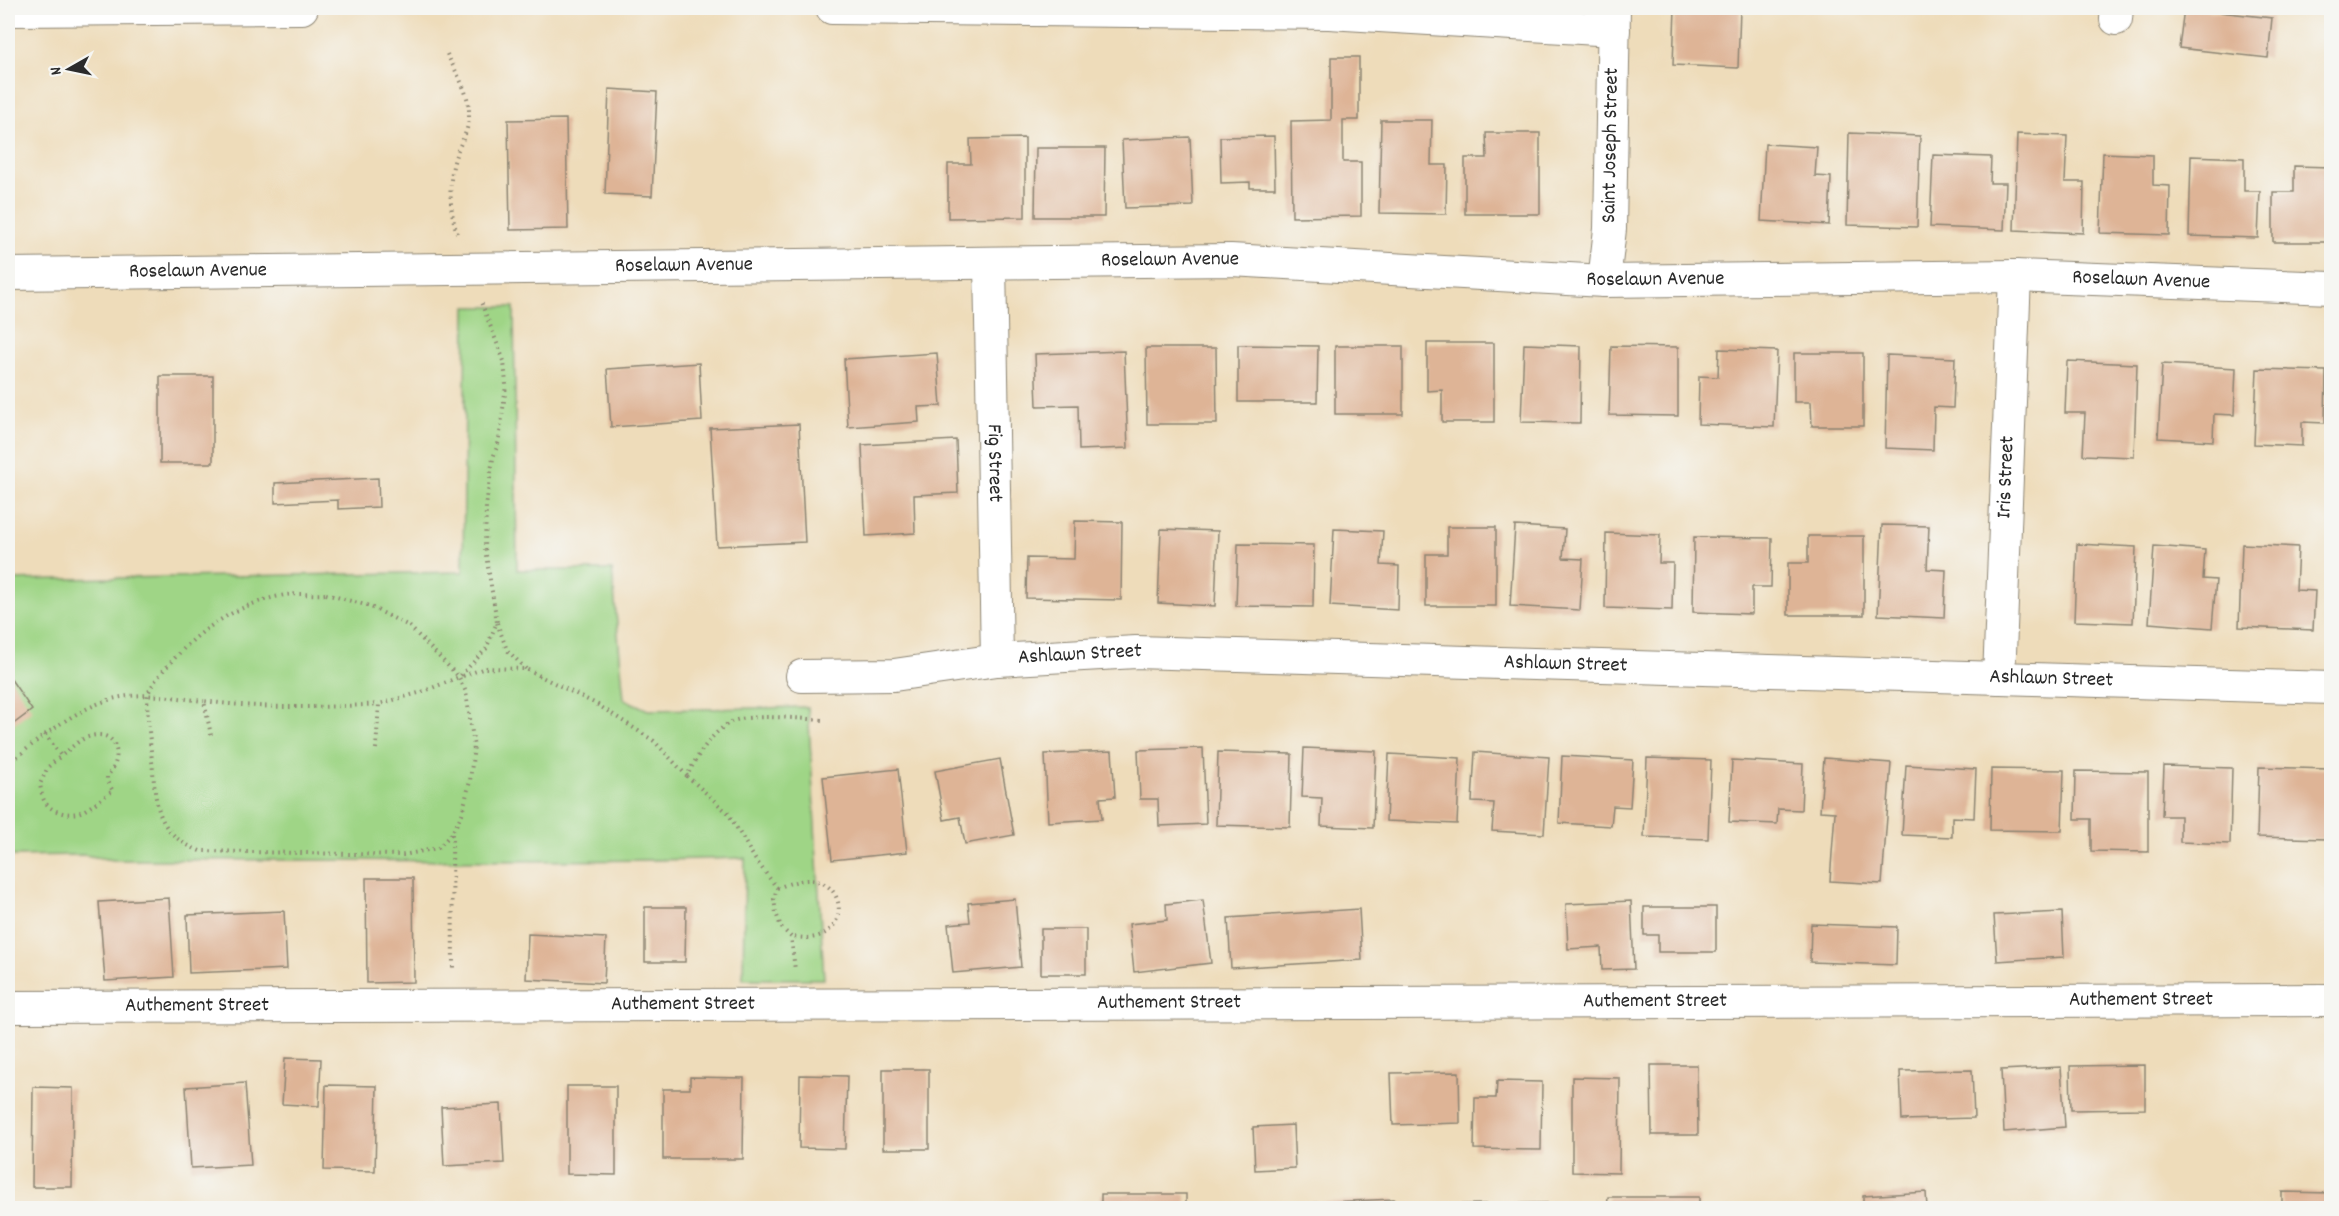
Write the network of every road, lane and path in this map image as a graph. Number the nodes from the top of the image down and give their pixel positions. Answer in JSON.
{"nodes":[{"id":1,"x":302,"y":8,"type":"edge"},
{"id":2,"x":832,"y":8,"type":"edge"},
{"id":3,"x":8,"y":10,"type":"edge"},
{"id":4,"x":1329,"y":10,"type":"edge"},
{"id":5,"x":1614,"y":19,"type":"edge"},
{"id":6,"x":447,"y":54,"type":"dead end"},
{"id":7,"x":990,"y":263,"type":"junction"},
{"id":8,"x":468,"y":269,"type":"junction"},
{"id":9,"x":8,"y":274,"type":"edge"},
{"id":10,"x":2015,"y":276,"type":"junction"},
{"id":11,"x":1604,"y":281,"type":"junction"},
{"id":12,"x":2331,"y":288,"type":"edge"},
{"id":13,"x":497,"y":622,"type":"junction"},
{"id":14,"x":997,"y":660,"type":"junction"},
{"id":15,"x":526,"y":669,"type":"junction"},
{"id":16,"x":802,"y":676,"type":"dead end"},
{"id":17,"x":459,"y":677,"type":"junction"},
{"id":18,"x":1999,"y":678,"type":"junction"},
{"id":19,"x":2331,"y":688,"type":"edge"},
{"id":20,"x":147,"y":695,"type":"junction"},
{"id":21,"x":204,"y":701,"type":"junction"},
{"id":22,"x":379,"y":704,"type":"junction"},
{"id":23,"x":824,"y":720,"type":"dead end"},
{"id":24,"x":45,"y":734,"type":"junction"},
{"id":25,"x":211,"y":735,"type":"dead end"},
{"id":26,"x":376,"y":749,"type":"dead end"},
{"id":27,"x":61,"y":756,"type":"junction"},
{"id":28,"x":8,"y":765,"type":"edge"},
{"id":29,"x":687,"y":776,"type":"junction"},
{"id":30,"x":452,"y":833,"type":"junction"},
{"id":31,"x":777,"y":888,"type":"junction"},
{"id":32,"x":791,"y":936,"type":"junction"},
{"id":33,"x":2331,"y":1000,"type":"edge"},
{"id":34,"x":798,"y":1004,"type":"junction"},
{"id":35,"x":453,"y":1005,"type":"junction"},
{"id":36,"x":8,"y":1007,"type":"edge"}],
"edges":[{"from":1,"to":3,"type":"street"},
{"from":2,"to":4,"type":"street"},
{"from":4,"to":5,"type":"street"},
{"from":5,"to":11,"type":"street","name":"Saint Joseph Street"},
{"from":6,"to":8,"type":"path"},
{"from":7,"to":8,"type":"street","name":"Roselawn Avenue"},
{"from":7,"to":11,"type":"street","name":"Roselawn Avenue"},
{"from":7,"to":14,"type":"street","name":"Fig Street"},
{"from":8,"to":9,"type":"street","name":"Roselawn Avenue"},
{"from":8,"to":13,"type":"path"},
{"from":10,"to":11,"type":"street","name":"Roselawn Avenue"},
{"from":10,"to":12,"type":"street","name":"Roselawn Avenue"},
{"from":10,"to":18,"type":"street","name":"Iris Street"},
{"from":13,"to":15,"type":"path"},
{"from":13,"to":17,"type":"path"},
{"from":14,"to":16,"type":"street","name":"Ashlawn Street"},
{"from":14,"to":18,"type":"street","name":"Ashlawn Street"},
{"from":15,"to":17,"type":"path"},
{"from":15,"to":29,"type":"path"},
{"from":17,"to":20,"type":"path"},
{"from":17,"to":22,"type":"path"},
{"from":17,"to":30,"type":"path"},
{"from":18,"to":19,"type":"street","name":"Ashlawn Street"},
{"from":20,"to":21,"type":"path"},
{"from":20,"to":24,"type":"path"},
{"from":20,"to":30,"type":"path"},
{"from":21,"to":22,"type":"path"},
{"from":21,"to":25,"type":"path"},
{"from":22,"to":26,"type":"path"},
{"from":23,"to":29,"type":"path"},
{"from":24,"to":27,"type":"path"},
{"from":24,"to":28,"type":"path"},
{"from":27,"to":27,"type":"path"},
{"from":29,"to":31,"type":"path"},
{"from":30,"to":35,"type":"path"},
{"from":31,"to":32,"type":"path"},
{"from":31,"to":32,"type":"path"},
{"from":32,"to":34,"type":"path"},
{"from":33,"to":34,"type":"street","name":"Authement Street"},
{"from":34,"to":35,"type":"street","name":"Authement Street"},
{"from":35,"to":36,"type":"street","name":"Authement Street"}]}
